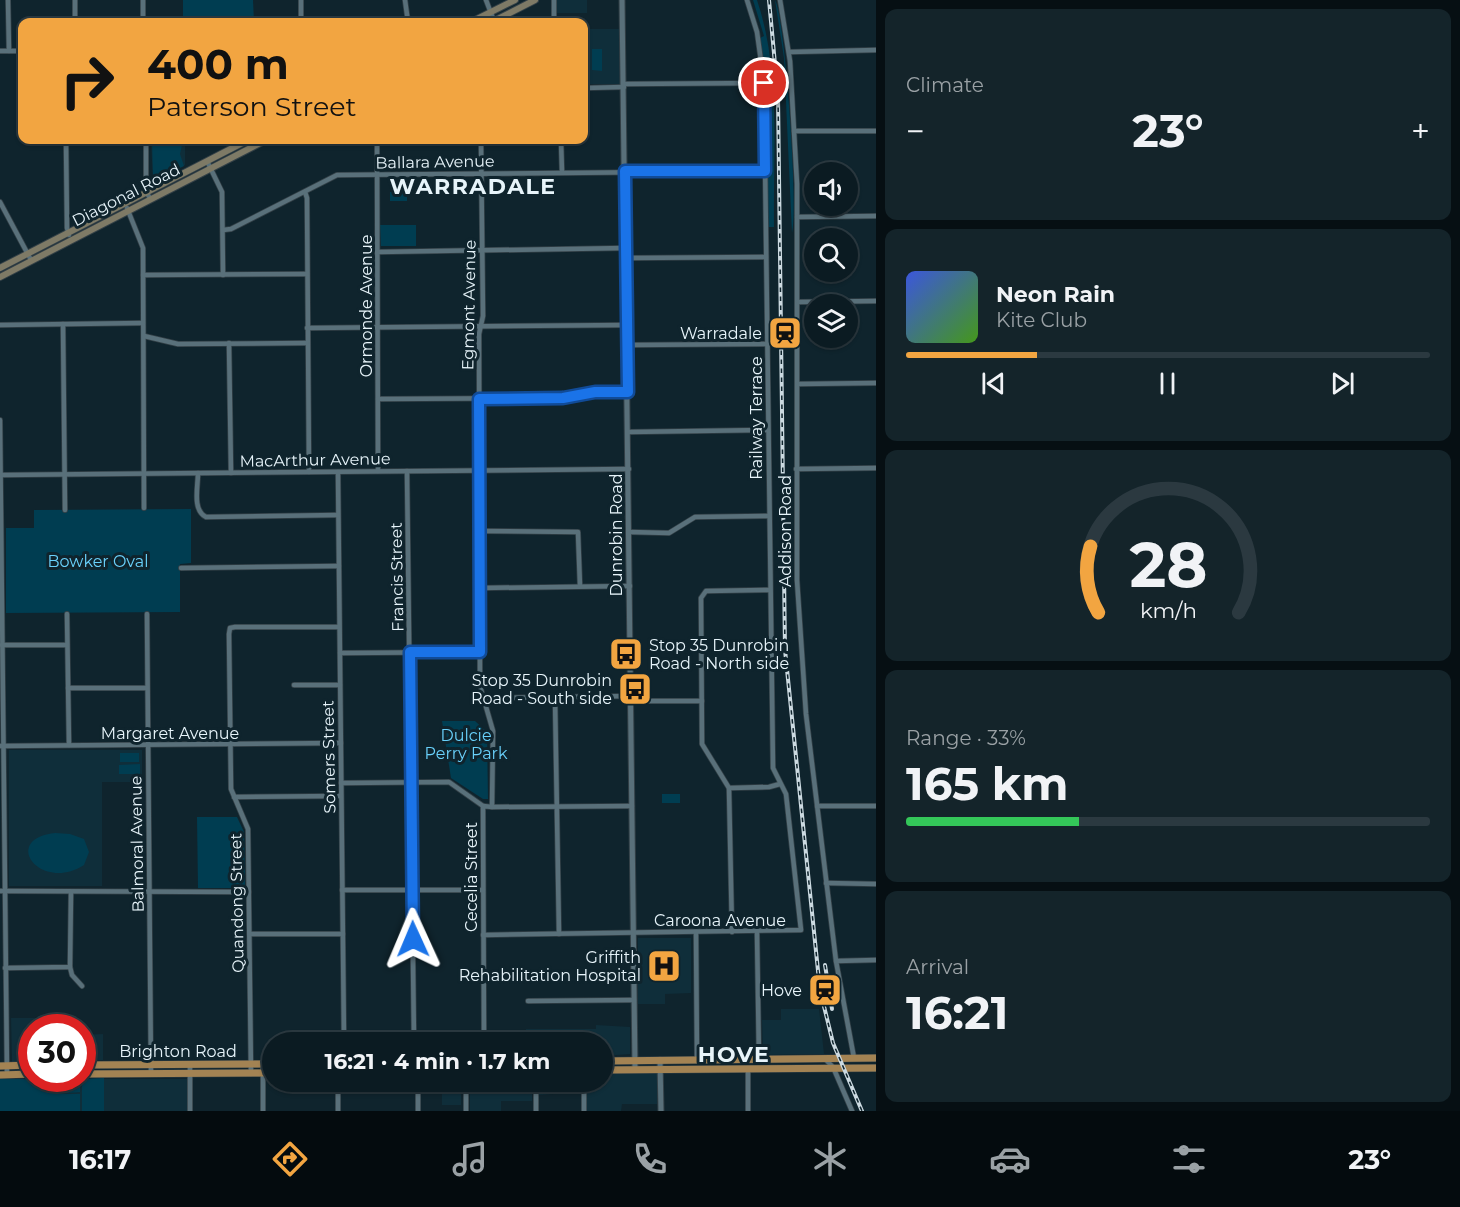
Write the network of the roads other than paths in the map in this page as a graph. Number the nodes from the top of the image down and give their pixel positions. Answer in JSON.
{"nodes":[{"id":1,"x":8,"y":0,"type":"edge"},
{"id":2,"x":75,"y":0,"type":"edge"},
{"id":3,"x":143,"y":0,"type":"edge"},
{"id":4,"x":301,"y":0,"type":"edge"},
{"id":5,"x":405,"y":0,"type":"edge"},
{"id":6,"x":486,"y":0,"type":"edge"},
{"id":7,"x":515,"y":0,"type":"edge"},
{"id":8,"x":535,"y":0,"type":"edge"},
{"id":9,"x":554,"y":0,"type":"edge"},
{"id":10,"x":622,"y":0,"type":"edge"},
{"id":11,"x":747,"y":0,"type":"edge"},
{"id":12,"x":780,"y":0,"type":"edge"},
{"id":13,"x":489,"y":13,"type":"junction"},
{"id":14,"x":75,"y":18,"type":"edge"},
{"id":15,"x":143,"y":18,"type":"edge"},
{"id":16,"x":301,"y":18,"type":"edge"},
{"id":17,"x":407,"y":18,"type":"edge"},
{"id":18,"x":484,"y":18,"type":"edge"},
{"id":19,"x":491,"y":18,"type":"edge"},
{"id":20,"x":501,"y":18,"type":"edge"},
{"id":21,"x":554,"y":18,"type":"edge"},
{"id":22,"x":876,"y":50,"type":"edge"},
{"id":23,"x":0,"y":51,"type":"edge"},
{"id":24,"x":9,"y":51,"type":"junction"},
{"id":25,"x":18,"y":51,"type":"edge"},
{"id":26,"x":789,"y":52,"type":"junction"},
{"id":27,"x":764,"y":83,"type":"junction"},
{"id":28,"x":624,"y":86,"type":"junction"},
{"id":29,"x":588,"y":88,"type":"edge"},
{"id":30,"x":794,"y":131,"type":"junction"},
{"id":31,"x":876,"y":131,"type":"edge"},
{"id":32,"x":66,"y":144,"type":"edge"},
{"id":33,"x":146,"y":144,"type":"edge"},
{"id":34,"x":242,"y":144,"type":"edge"},
{"id":35,"x":256,"y":144,"type":"edge"},
{"id":36,"x":377,"y":144,"type":"edge"},
{"id":37,"x":481,"y":144,"type":"edge"},
{"id":38,"x":561,"y":144,"type":"edge"},
{"id":39,"x":209,"y":164,"type":"junction"},
{"id":40,"x":625,"y":171,"type":"junction"},
{"id":41,"x":765,"y":171,"type":"junction"},
{"id":42,"x":562,"y":172,"type":"junction"},
{"id":43,"x":482,"y":173,"type":"junction"},
{"id":44,"x":377,"y":174,"type":"junction"},
{"id":45,"x":305,"y":192,"type":"junction"},
{"id":46,"x":148,"y":195,"type":"junction"},
{"id":47,"x":0,"y":202,"type":"edge"},
{"id":48,"x":126,"y":207,"type":"junction"},
{"id":49,"x":876,"y":216,"type":"edge"},
{"id":50,"x":797,"y":217,"type":"junction"},
{"id":51,"x":223,"y":230,"type":"junction"},
{"id":52,"x":70,"y":236,"type":"junction"},
{"id":53,"x":626,"y":248,"type":"junction"},
{"id":54,"x":483,"y":250,"type":"junction"},
{"id":55,"x":378,"y":252,"type":"junction"},
{"id":56,"x":27,"y":254,"type":"junction"},
{"id":57,"x":766,"y":257,"type":"junction"},
{"id":58,"x":626,"y":258,"type":"junction"},
{"id":59,"x":31,"y":260,"type":"junction"},
{"id":60,"x":0,"y":268,"type":"edge"},
{"id":61,"x":307,"y":274,"type":"junction"},
{"id":62,"x":143,"y":275,"type":"junction"},
{"id":63,"x":223,"y":275,"type":"junction"},
{"id":64,"x":0,"y":277,"type":"edge"},
{"id":65,"x":876,"y":301,"type":"edge"},
{"id":66,"x":798,"y":302,"type":"junction"},
{"id":67,"x":143,"y":323,"type":"junction"},
{"id":68,"x":63,"y":324,"type":"junction"},
{"id":69,"x":0,"y":325,"type":"edge"},
{"id":70,"x":627,"y":326,"type":"junction"},
{"id":71,"x":378,"y":327,"type":"junction"},
{"id":72,"x":480,"y":327,"type":"junction"},
{"id":73,"x":307,"y":328,"type":"junction"},
{"id":74,"x":144,"y":336,"type":"junction"},
{"id":75,"x":230,"y":343,"type":"junction"},
{"id":76,"x":307,"y":343,"type":"junction"},
{"id":77,"x":767,"y":344,"type":"junction"},
{"id":78,"x":627,"y":345,"type":"junction"},
{"id":79,"x":798,"y":384,"type":"junction"},
{"id":80,"x":876,"y":384,"type":"edge"},
{"id":81,"x":628,"y":392,"type":"junction"},
{"id":82,"x":378,"y":399,"type":"junction"},
{"id":83,"x":479,"y":399,"type":"junction"},
{"id":84,"x":0,"y":420,"type":"edge"},
{"id":85,"x":767,"y":430,"type":"junction"},
{"id":86,"x":628,"y":432,"type":"junction"},
{"id":87,"x":876,"y":468,"type":"edge"},
{"id":88,"x":629,"y":469,"type":"junction"},
{"id":89,"x":796,"y":469,"type":"junction"},
{"id":90,"x":479,"y":470,"type":"junction"},
{"id":91,"x":378,"y":471,"type":"junction"},
{"id":92,"x":408,"y":471,"type":"junction"},
{"id":93,"x":309,"y":472,"type":"junction"},
{"id":94,"x":338,"y":472,"type":"junction"},
{"id":95,"x":198,"y":473,"type":"junction"},
{"id":96,"x":231,"y":473,"type":"junction"},
{"id":97,"x":144,"y":474,"type":"junction"},
{"id":98,"x":0,"y":475,"type":"edge"},
{"id":99,"x":65,"y":475,"type":"junction"},
{"id":100,"x":144,"y":508,"type":"dead end"},
{"id":101,"x":65,"y":510,"type":"dead end"},
{"id":102,"x":338,"y":515,"type":"junction"},
{"id":103,"x":768,"y":516,"type":"junction"},
{"id":104,"x":480,"y":531,"type":"junction"},
{"id":105,"x":629,"y":532,"type":"junction"},
{"id":106,"x":1,"y":551,"type":"edge"},
{"id":107,"x":339,"y":566,"type":"junction"},
{"id":108,"x":181,"y":567,"type":"dead end"},
{"id":109,"x":580,"y":586,"type":"junction"},
{"id":110,"x":630,"y":586,"type":"junction"},
{"id":111,"x":480,"y":588,"type":"junction"},
{"id":112,"x":769,"y":590,"type":"junction"},
{"id":113,"x":67,"y":614,"type":"dead end"},
{"id":114,"x":147,"y":614,"type":"dead end"},
{"id":115,"x":339,"y":627,"type":"junction"},
{"id":116,"x":2,"y":645,"type":"junction"},
{"id":117,"x":67,"y":645,"type":"junction"},
{"id":118,"x":410,"y":652,"type":"junction"},
{"id":119,"x":480,"y":652,"type":"junction"},
{"id":120,"x":340,"y":653,"type":"junction"},
{"id":121,"x":294,"y":685,"type":"dead end"},
{"id":122,"x":340,"y":685,"type":"junction"},
{"id":123,"x":68,"y":688,"type":"junction"},
{"id":124,"x":147,"y":688,"type":"junction"},
{"id":125,"x":555,"y":697,"type":"junction"},
{"id":126,"x":483,"y":698,"type":"junction"},
{"id":127,"x":631,"y":699,"type":"junction"},
{"id":128,"x":702,"y":701,"type":"junction"},
{"id":129,"x":341,"y":743,"type":"junction"},
{"id":130,"x":231,"y":744,"type":"junction"},
{"id":131,"x":148,"y":745,"type":"junction"},
{"id":132,"x":2,"y":746,"type":"edge"},
{"id":133,"x":69,"y":746,"type":"junction"},
{"id":134,"x":411,"y":782,"type":"junction"},
{"id":135,"x":341,"y":783,"type":"junction"},
{"id":136,"x":780,"y":784,"type":"junction"},
{"id":137,"x":729,"y":788,"type":"junction"},
{"id":138,"x":341,"y":796,"type":"junction"},
{"id":139,"x":234,"y":797,"type":"junction"},
{"id":140,"x":483,"y":806,"type":"junction"},
{"id":141,"x":632,"y":806,"type":"junction"},
{"id":142,"x":817,"y":806,"type":"junction"},
{"id":143,"x":876,"y":806,"type":"edge"},
{"id":144,"x":492,"y":807,"type":"junction"},
{"id":145,"x":557,"y":807,"type":"junction"},
{"id":146,"x":826,"y":883,"type":"junction"},
{"id":147,"x":876,"y":884,"type":"edge"},
{"id":148,"x":342,"y":890,"type":"junction"},
{"id":149,"x":412,"y":890,"type":"junction"},
{"id":150,"x":483,"y":890,"type":"junction"},
{"id":151,"x":2,"y":891,"type":"edge"},
{"id":152,"x":71,"y":892,"type":"junction"},
{"id":153,"x":149,"y":892,"type":"junction"},
{"id":154,"x":249,"y":892,"type":"junction"},
{"id":155,"x":696,"y":932,"type":"junction"},
{"id":156,"x":732,"y":932,"type":"junction"},
{"id":157,"x":757,"y":932,"type":"junction"},
{"id":158,"x":633,"y":933,"type":"junction"},
{"id":159,"x":250,"y":934,"type":"junction"},
{"id":160,"x":343,"y":934,"type":"junction"},
{"id":161,"x":559,"y":934,"type":"junction"},
{"id":162,"x":483,"y":935,"type":"junction"},
{"id":163,"x":876,"y":960,"type":"edge"},
{"id":164,"x":836,"y":961,"type":"junction"},
{"id":165,"x":70,"y":967,"type":"junction"},
{"id":166,"x":5,"y":968,"type":"junction"},
{"id":167,"x":82,"y":986,"type":"dead end"},
{"id":168,"x":634,"y":1000,"type":"junction"},
{"id":169,"x":528,"y":1001,"type":"dead end"},
{"id":170,"x":344,"y":1032,"type":"edge"},
{"id":171,"x":414,"y":1032,"type":"edge"},
{"id":172,"x":484,"y":1032,"type":"edge"},
{"id":173,"x":854,"y":1058,"type":"junction"},
{"id":174,"x":876,"y":1058,"type":"edge"},
{"id":175,"x":825,"y":1059,"type":"junction"},
{"id":176,"x":635,"y":1060,"type":"junction"},
{"id":177,"x":660,"y":1060,"type":"junction"},
{"id":178,"x":697,"y":1060,"type":"junction"},
{"id":179,"x":759,"y":1060,"type":"junction"},
{"id":180,"x":613,"y":1061,"type":"edge"},
{"id":181,"x":151,"y":1064,"type":"junction"},
{"id":182,"x":190,"y":1064,"type":"junction"},
{"id":183,"x":251,"y":1064,"type":"junction"},
{"id":184,"x":262,"y":1064,"type":"edge"},
{"id":185,"x":18,"y":1065,"type":"edge"},
{"id":186,"x":96,"y":1065,"type":"edge"},
{"id":187,"x":3,"y":1066,"type":"edge"},
{"id":188,"x":748,"y":1068,"type":"junction"},
{"id":189,"x":833,"y":1068,"type":"junction"},
{"id":190,"x":876,"y":1068,"type":"edge"},
{"id":191,"x":635,"y":1069,"type":"junction"},
{"id":192,"x":660,"y":1069,"type":"junction"},
{"id":193,"x":697,"y":1069,"type":"junction"},
{"id":194,"x":613,"y":1070,"type":"edge"},
{"id":195,"x":190,"y":1073,"type":"junction"},
{"id":196,"x":262,"y":1073,"type":"edge"},
{"id":197,"x":18,"y":1074,"type":"edge"},
{"id":198,"x":96,"y":1074,"type":"edge"},
{"id":199,"x":151,"y":1074,"type":"junction"},
{"id":200,"x":251,"y":1074,"type":"junction"},
{"id":201,"x":3,"y":1075,"type":"edge"},
{"id":202,"x":263,"y":1092,"type":"edge"},
{"id":203,"x":338,"y":1092,"type":"edge"},
{"id":204,"x":418,"y":1092,"type":"edge"},
{"id":205,"x":466,"y":1092,"type":"edge"},
{"id":206,"x":536,"y":1092,"type":"edge"},
{"id":207,"x":584,"y":1092,"type":"edge"},
{"id":208,"x":190,"y":1111,"type":"edge"},
{"id":209,"x":263,"y":1111,"type":"edge"},
{"id":210,"x":338,"y":1111,"type":"edge"},
{"id":211,"x":418,"y":1111,"type":"edge"},
{"id":212,"x":466,"y":1111,"type":"edge"},
{"id":213,"x":536,"y":1111,"type":"edge"},
{"id":214,"x":584,"y":1111,"type":"edge"},
{"id":215,"x":661,"y":1111,"type":"edge"},
{"id":216,"x":748,"y":1111,"type":"edge"},
{"id":217,"x":852,"y":1111,"type":"edge"}],
"edges":[{"from":1,"to":24,"type":"street"},
{"from":2,"to":14,"type":"street"},
{"from":3,"to":15,"type":"street"},
{"from":4,"to":16,"type":"street"},
{"from":5,"to":17,"type":"street"},
{"from":6,"to":13,"type":"street"},
{"from":7,"to":13,"type":"main road"},
{"from":8,"to":20,"type":"main road"},
{"from":9,"to":21,"type":"street"},
{"from":10,"to":28,"type":"street","name":"Dunrobin Road"},
{"from":11,"to":27,"type":"street","name":"Railway Terrace"},
{"from":12,"to":26,"type":"street","name":"Addison Road"},
{"from":13,"to":18,"type":"main road"},
{"from":13,"to":19,"type":"street"},
{"from":22,"to":26,"type":"street"},
{"from":23,"to":24,"type":"street"},
{"from":24,"to":25,"type":"street"},
{"from":26,"to":30,"type":"street","name":"Addison Road"},
{"from":27,"to":28,"type":"street"},
{"from":27,"to":41,"type":"street","name":"Railway Terrace"},
{"from":28,"to":29,"type":"street"},
{"from":28,"to":40,"type":"street","name":"Dunrobin Road"},
{"from":30,"to":31,"type":"street"},
{"from":30,"to":50,"type":"street","name":"Addison Road"},
{"from":32,"to":52,"type":"street"},
{"from":33,"to":46,"type":"street"},
{"from":34,"to":39,"type":"main road","name":"Diagonal Road"},
{"from":35,"to":39,"type":"main road","name":"Diagonal Road"},
{"from":36,"to":44,"type":"street","name":"Ormonde Avenue"},
{"from":37,"to":43,"type":"street","name":"Egmont Avenue"},
{"from":38,"to":42,"type":"street"},
{"from":39,"to":46,"type":"main road","name":"Diagonal Road"},
{"from":39,"to":51,"type":"street"},
{"from":40,"to":41,"type":"street","name":"Ballara Avenue"},
{"from":40,"to":42,"type":"street","name":"Ballara Avenue"},
{"from":40,"to":53,"type":"street","name":"Dunrobin Road"},
{"from":41,"to":57,"type":"street","name":"Railway Terrace"},
{"from":42,"to":43,"type":"street","name":"Ballara Avenue"},
{"from":43,"to":44,"type":"street","name":"Ballara Avenue"},
{"from":43,"to":54,"type":"street","name":"Egmont Avenue"},
{"from":44,"to":45,"type":"street","name":"Ballara Avenue"},
{"from":44,"to":55,"type":"street","name":"Ormonde Avenue"},
{"from":45,"to":51,"type":"street","name":"Ballara Avenue"},
{"from":45,"to":61,"type":"street"},
{"from":46,"to":48,"type":"main road","name":"Diagonal Road"},
{"from":47,"to":56,"type":"street"},
{"from":48,"to":52,"type":"main road","name":"Diagonal Road"},
{"from":48,"to":62,"type":"street"},
{"from":49,"to":50,"type":"street"},
{"from":50,"to":66,"type":"street","name":"Addison Road"},
{"from":51,"to":63,"type":"street"},
{"from":52,"to":56,"type":"main road","name":"Diagonal Road"},
{"from":52,"to":59,"type":"main road","name":"Diagonal Road"},
{"from":53,"to":54,"type":"street"},
{"from":53,"to":58,"type":"street","name":"Dunrobin Road"},
{"from":54,"to":55,"type":"street"},
{"from":54,"to":72,"type":"street","name":"Egmont Avenue"},
{"from":55,"to":71,"type":"street","name":"Ormonde Avenue"},
{"from":56,"to":59,"type":"street"},
{"from":56,"to":60,"type":"main road","name":"Diagonal Road"},
{"from":57,"to":58,"type":"street"},
{"from":57,"to":77,"type":"street","name":"Railway Terrace"},
{"from":58,"to":70,"type":"street","name":"Dunrobin Road"},
{"from":59,"to":64,"type":"main road","name":"Diagonal Road"},
{"from":61,"to":63,"type":"street"},
{"from":61,"to":73,"type":"street"},
{"from":62,"to":63,"type":"street"},
{"from":62,"to":67,"type":"street"},
{"from":65,"to":66,"type":"street"},
{"from":66,"to":79,"type":"street","name":"Addison Road"},
{"from":67,"to":68,"type":"street"},
{"from":67,"to":74,"type":"street"},
{"from":68,"to":69,"type":"street"},
{"from":68,"to":99,"type":"street"},
{"from":70,"to":72,"type":"street"},
{"from":70,"to":78,"type":"street","name":"Dunrobin Road"},
{"from":71,"to":72,"type":"street"},
{"from":71,"to":73,"type":"street"},
{"from":71,"to":82,"type":"street","name":"Ormonde Avenue"},
{"from":72,"to":83,"type":"street","name":"Egmont Avenue"},
{"from":73,"to":76,"type":"street"},
{"from":74,"to":75,"type":"street"},
{"from":74,"to":97,"type":"street"},
{"from":75,"to":76,"type":"street"},
{"from":75,"to":96,"type":"street"},
{"from":76,"to":93,"type":"street"},
{"from":77,"to":78,"type":"street"},
{"from":77,"to":85,"type":"street","name":"Railway Terrace"},
{"from":78,"to":81,"type":"street","name":"Dunrobin Road"},
{"from":79,"to":80,"type":"street"},
{"from":79,"to":89,"type":"street","name":"Addison Road"},
{"from":81,"to":83,"type":"street"},
{"from":81,"to":86,"type":"street","name":"Dunrobin Road"},
{"from":82,"to":83,"type":"street"},
{"from":82,"to":91,"type":"street","name":"Ormonde Avenue"},
{"from":83,"to":90,"type":"street","name":"Egmont Avenue"},
{"from":84,"to":98,"type":"street"},
{"from":85,"to":86,"type":"street"},
{"from":85,"to":103,"type":"street","name":"Railway Terrace"},
{"from":86,"to":88,"type":"street","name":"Dunrobin Road"},
{"from":87,"to":89,"type":"street"},
{"from":88,"to":90,"type":"street","name":"MacArthur Avenue"},
{"from":88,"to":105,"type":"street","name":"Dunrobin Road"},
{"from":89,"to":142,"type":"street","name":"Addison Road"},
{"from":90,"to":92,"type":"street","name":"MacArthur Avenue"},
{"from":90,"to":104,"type":"street","name":"Cecelia Street"},
{"from":91,"to":92,"type":"street","name":"MacArthur Avenue"},
{"from":91,"to":94,"type":"street","name":"MacArthur Avenue"},
{"from":92,"to":118,"type":"street","name":"Francis Street"},
{"from":93,"to":94,"type":"street","name":"MacArthur Avenue"},
{"from":93,"to":96,"type":"street","name":"MacArthur Avenue"},
{"from":94,"to":102,"type":"street","name":"Somers Street"},
{"from":95,"to":96,"type":"street","name":"MacArthur Avenue"},
{"from":95,"to":97,"type":"street","name":"MacArthur Avenue"},
{"from":95,"to":102,"type":"street"},
{"from":97,"to":99,"type":"street","name":"MacArthur Avenue"},
{"from":97,"to":100,"type":"street"},
{"from":98,"to":99,"type":"street","name":"MacArthur Avenue"},
{"from":98,"to":106,"type":"street"},
{"from":99,"to":101,"type":"street"},
{"from":102,"to":107,"type":"street","name":"Somers Street"},
{"from":103,"to":105,"type":"street"},
{"from":103,"to":112,"type":"street","name":"Railway Terrace"},
{"from":104,"to":109,"type":"street"},
{"from":104,"to":111,"type":"street","name":"Cecelia Street"},
{"from":105,"to":110,"type":"street","name":"Dunrobin Road"},
{"from":106,"to":116,"type":"street"},
{"from":107,"to":108,"type":"street"},
{"from":107,"to":115,"type":"street","name":"Somers Street"},
{"from":109,"to":110,"type":"street"},
{"from":109,"to":111,"type":"street"},
{"from":110,"to":127,"type":"street","name":"Dunrobin Road"},
{"from":111,"to":119,"type":"street","name":"Cecelia Street"},
{"from":112,"to":128,"type":"street"},
{"from":112,"to":136,"type":"street","name":"Railway Terrace"},
{"from":113,"to":117,"type":"street"},
{"from":114,"to":124,"type":"street","name":"Balmoral Avenue"},
{"from":115,"to":120,"type":"street","name":"Somers Street"},
{"from":115,"to":130,"type":"street","name":"Quandong Street"},
{"from":116,"to":117,"type":"street"},
{"from":116,"to":132,"type":"street"},
{"from":117,"to":123,"type":"street"},
{"from":118,"to":119,"type":"street"},
{"from":118,"to":120,"type":"street"},
{"from":118,"to":134,"type":"street","name":"Francis Street"},
{"from":119,"to":126,"type":"street","name":"Cecelia Street"},
{"from":120,"to":122,"type":"street","name":"Somers Street"},
{"from":121,"to":122,"type":"street"},
{"from":122,"to":129,"type":"street","name":"Somers Street"},
{"from":123,"to":124,"type":"street"},
{"from":123,"to":133,"type":"street"},
{"from":124,"to":131,"type":"street","name":"Balmoral Avenue"},
{"from":125,"to":126,"type":"street"},
{"from":125,"to":127,"type":"street"},
{"from":125,"to":145,"type":"street"},
{"from":126,"to":144,"type":"street","name":"Cecelia Street"},
{"from":127,"to":128,"type":"street"},
{"from":127,"to":141,"type":"street","name":"Dunrobin Road"},
{"from":128,"to":137,"type":"street"},
{"from":129,"to":130,"type":"street","name":"Margaret Avenue"},
{"from":129,"to":135,"type":"street","name":"Somers Street"},
{"from":130,"to":131,"type":"street","name":"Margaret Avenue"},
{"from":130,"to":139,"type":"street","name":"Quandong Street"},
{"from":131,"to":133,"type":"street","name":"Margaret Avenue"},
{"from":131,"to":153,"type":"street","name":"Balmoral Avenue"},
{"from":132,"to":133,"type":"street","name":"Margaret Avenue"},
{"from":132,"to":151,"type":"street"},
{"from":134,"to":135,"type":"street"},
{"from":134,"to":140,"type":"street"},
{"from":134,"to":149,"type":"street","name":"Francis Street"},
{"from":135,"to":138,"type":"street","name":"Somers Street"},
{"from":136,"to":137,"type":"street"},
{"from":136,"to":157,"type":"street","name":"Caroona Avenue"},
{"from":137,"to":156,"type":"street"},
{"from":138,"to":139,"type":"street"},
{"from":138,"to":148,"type":"street","name":"Somers Street"},
{"from":139,"to":154,"type":"street","name":"Quandong Street"},
{"from":140,"to":144,"type":"street","name":"Cecelia Street"},
{"from":140,"to":150,"type":"street","name":"Cecelia Street"},
{"from":141,"to":145,"type":"street"},
{"from":141,"to":158,"type":"street","name":"Dunrobin Road"},
{"from":142,"to":143,"type":"street"},
{"from":142,"to":146,"type":"street","name":"Addison Road"},
{"from":144,"to":145,"type":"street"},
{"from":145,"to":161,"type":"street"},
{"from":146,"to":147,"type":"street"},
{"from":146,"to":164,"type":"street","name":"Addison Road"},
{"from":148,"to":149,"type":"street"},
{"from":148,"to":160,"type":"street","name":"Somers Street"},
{"from":149,"to":150,"type":"street"},
{"from":149,"to":171,"type":"street","name":"Francis Street"},
{"from":150,"to":162,"type":"street","name":"Cecelia Street"},
{"from":151,"to":152,"type":"street"},
{"from":151,"to":166,"type":"street"},
{"from":152,"to":153,"type":"street"},
{"from":152,"to":165,"type":"street"},
{"from":153,"to":154,"type":"street"},
{"from":153,"to":181,"type":"street","name":"Balmoral Avenue"},
{"from":154,"to":159,"type":"street","name":"Quandong Street"},
{"from":155,"to":156,"type":"street","name":"Caroona Avenue"},
{"from":155,"to":158,"type":"street","name":"Caroona Avenue"},
{"from":155,"to":178,"type":"street"},
{"from":156,"to":157,"type":"street","name":"Caroona Avenue"},
{"from":157,"to":179,"type":"street"},
{"from":158,"to":161,"type":"street","name":"Caroona Avenue"},
{"from":158,"to":168,"type":"street","name":"Dunrobin Road"},
{"from":159,"to":160,"type":"street"},
{"from":159,"to":183,"type":"street","name":"Quandong Street"},
{"from":160,"to":170,"type":"street","name":"Somers Street"},
{"from":161,"to":162,"type":"street","name":"Caroona Avenue"},
{"from":162,"to":172,"type":"street","name":"Cecelia Street"},
{"from":163,"to":164,"type":"street"},
{"from":164,"to":173,"type":"street","name":"Addison Road"},
{"from":165,"to":166,"type":"street"},
{"from":165,"to":167,"type":"street"},
{"from":166,"to":187,"type":"street"},
{"from":168,"to":169,"type":"street"},
{"from":168,"to":176,"type":"street","name":"Dunrobin Road"},
{"from":173,"to":174,"type":"main road"},
{"from":173,"to":175,"type":"main road"},
{"from":175,"to":179,"type":"main road"},
{"from":175,"to":189,"type":"street"},
{"from":176,"to":177,"type":"main road"},
{"from":176,"to":180,"type":"main road"},
{"from":176,"to":191,"type":"street","name":"Dunrobin Road"},
{"from":177,"to":178,"type":"main road"},
{"from":177,"to":192,"type":"street"},
{"from":178,"to":179,"type":"main road"},
{"from":178,"to":193,"type":"street"},
{"from":181,"to":182,"type":"main road","name":"Brighton Road"},
{"from":181,"to":186,"type":"main road","name":"Brighton Road"},
{"from":181,"to":199,"type":"street","name":"Balmoral Avenue"},
{"from":182,"to":183,"type":"main road","name":"Brighton Road"},
{"from":182,"to":195,"type":"street"},
{"from":183,"to":184,"type":"main road","name":"Brighton Road"},
{"from":183,"to":200,"type":"street","name":"Quandong Street"},
{"from":185,"to":187,"type":"main road"},
{"from":187,"to":201,"type":"street"},
{"from":188,"to":189,"type":"main road"},
{"from":188,"to":193,"type":"main road"},
{"from":188,"to":216,"type":"street"},
{"from":189,"to":190,"type":"main road"},
{"from":189,"to":217,"type":"street"},
{"from":191,"to":192,"type":"main road"},
{"from":191,"to":194,"type":"main road"},
{"from":192,"to":193,"type":"main road"},
{"from":192,"to":215,"type":"street"},
{"from":195,"to":199,"type":"main road","name":"Brighton Road"},
{"from":195,"to":200,"type":"main road","name":"Brighton Road"},
{"from":195,"to":208,"type":"street"},
{"from":196,"to":200,"type":"main road","name":"Brighton Road"},
{"from":197,"to":201,"type":"main road"},
{"from":198,"to":199,"type":"main road","name":"Brighton Road"},
{"from":202,"to":209,"type":"street"},
{"from":203,"to":210,"type":"street"},
{"from":204,"to":211,"type":"street"},
{"from":205,"to":212,"type":"street"},
{"from":206,"to":213,"type":"street"},
{"from":207,"to":214,"type":"street"}]}
